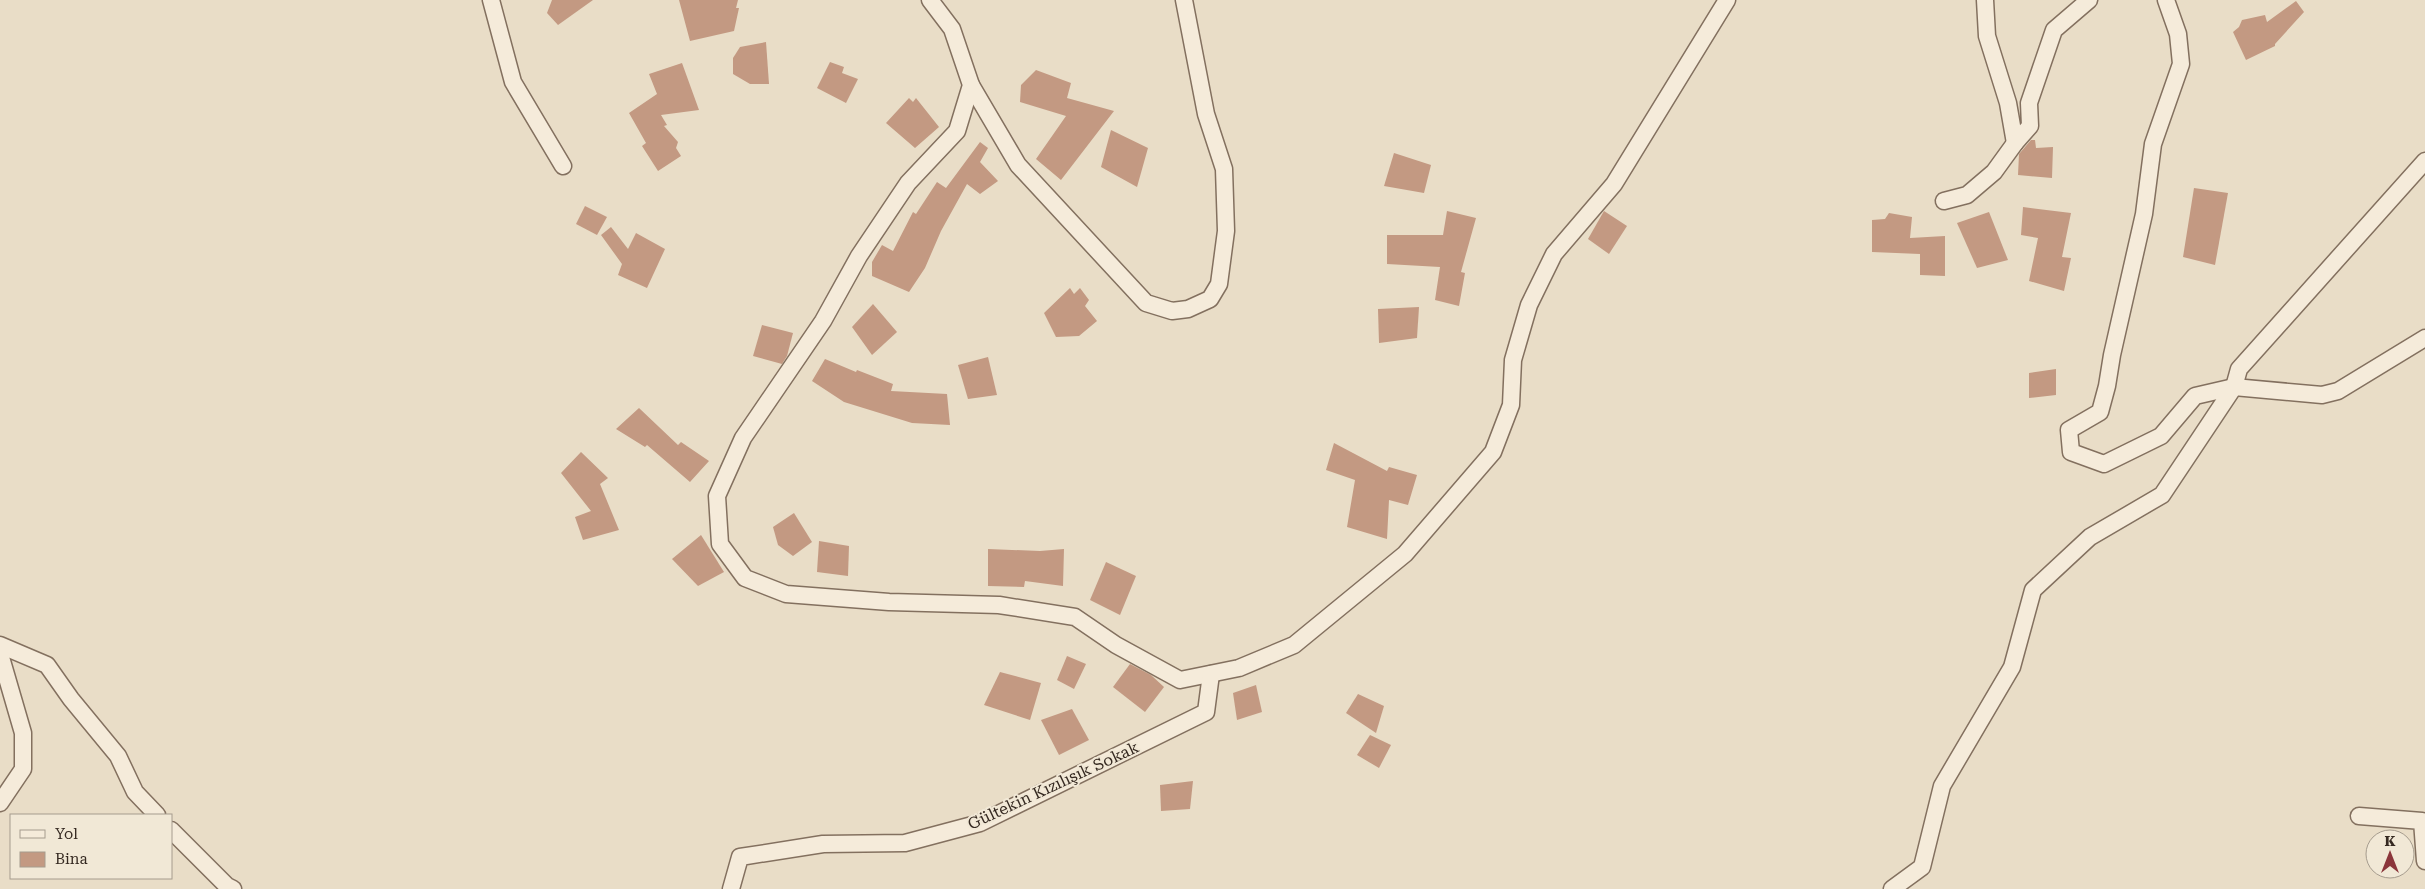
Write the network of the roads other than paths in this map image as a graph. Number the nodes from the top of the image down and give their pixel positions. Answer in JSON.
{"nodes":[{"id":1,"x":491,"y":0,"type":"edge"},
{"id":2,"x":930,"y":0,"type":"edge"},
{"id":3,"x":1184,"y":0,"type":"edge"},
{"id":4,"x":1727,"y":0,"type":"edge"},
{"id":5,"x":1985,"y":0,"type":"edge"},
{"id":6,"x":2089,"y":0,"type":"edge"},
{"id":7,"x":2166,"y":0,"type":"edge"},
{"id":8,"x":971,"y":85,"type":"junction"},
{"id":9,"x":2015,"y":143,"type":"junction"},
{"id":10,"x":2425,"y":161,"type":"edge"},
{"id":11,"x":563,"y":166,"type":"dead end"},
{"id":12,"x":1944,"y":201,"type":"dead end"},
{"id":13,"x":2425,"y":338,"type":"edge"},
{"id":14,"x":2234,"y":387,"type":"junction"},
{"id":15,"x":0,"y":645,"type":"edge"},
{"id":16,"x":0,"y":654,"type":"edge"},
{"id":17,"x":1211,"y":674,"type":"junction"},
{"id":18,"x":0,"y":803,"type":"edge"},
{"id":19,"x":156,"y":814,"type":"edge"},
{"id":20,"x":2359,"y":816,"type":"dead end"},
{"id":21,"x":172,"y":831,"type":"edge"},
{"id":22,"x":2425,"y":860,"type":"edge"},
{"id":23,"x":233,"y":889,"type":"edge"},
{"id":24,"x":731,"y":889,"type":"edge"},
{"id":25,"x":1892,"y":889,"type":"edge"}],
"edges":[{"from":1,"to":11,"type":"street"},
{"from":2,"to":8,"type":"street"},
{"from":3,"to":8,"type":"street"},
{"from":4,"to":17,"type":"street"},
{"from":5,"to":9,"type":"street"},
{"from":6,"to":9,"type":"street"},
{"from":7,"to":14,"type":"street"},
{"from":8,"to":17,"type":"street"},
{"from":9,"to":12,"type":"street"},
{"from":10,"to":14,"type":"street"},
{"from":13,"to":14,"type":"street"},
{"from":14,"to":25,"type":"street"},
{"from":15,"to":19,"type":"street"},
{"from":16,"to":18,"type":"street"},
{"from":17,"to":24,"type":"street","name":"Gültekin Kızılışık Sokak"},
{"from":20,"to":22,"type":"street"},
{"from":21,"to":23,"type":"street"}]}
